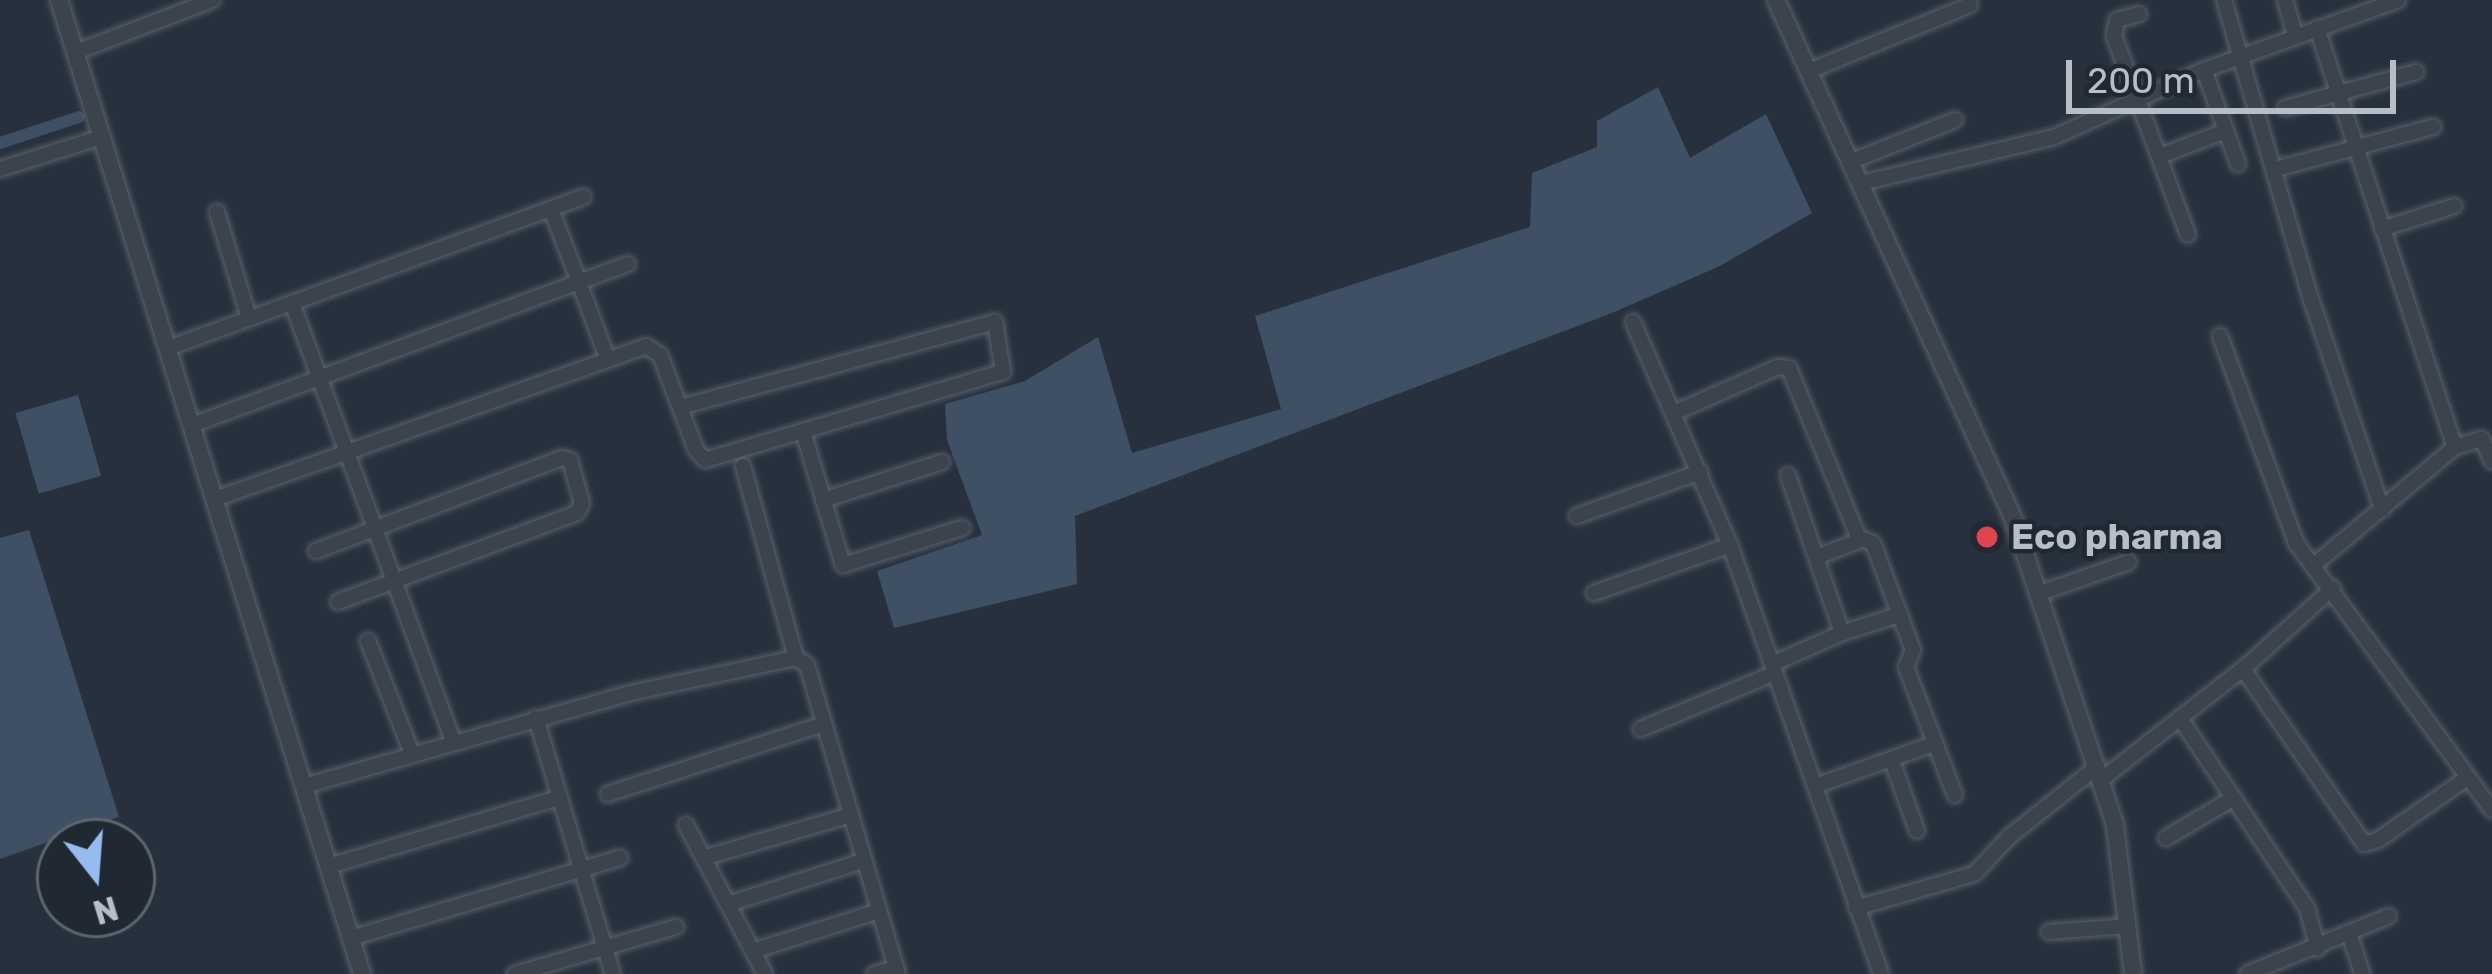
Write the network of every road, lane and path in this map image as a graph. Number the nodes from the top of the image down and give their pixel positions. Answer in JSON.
{"nodes":[{"id":1,"x":59,"y":0,"type":"edge"},
{"id":2,"x":212,"y":0,"type":"edge"},
{"id":3,"x":1776,"y":0,"type":"edge"},
{"id":4,"x":2224,"y":0,"type":"edge"},
{"id":5,"x":2284,"y":0,"type":"edge"},
{"id":6,"x":2398,"y":0,"type":"edge"},
{"id":7,"x":1970,"y":5,"type":"dead end"},
{"id":8,"x":2373,"y":5,"type":"edge"},
{"id":9,"x":179,"y":6,"type":"edge"},
{"id":10,"x":2139,"y":14,"type":"dead end"},
{"id":11,"x":2317,"y":28,"type":"junction"},
{"id":12,"x":2295,"y":36,"type":"junction"},
{"id":13,"x":76,"y":52,"type":"junction"},
{"id":14,"x":2241,"y":56,"type":"junction"},
{"id":15,"x":2204,"y":70,"type":"junction"},
{"id":16,"x":1809,"y":71,"type":"junction"},
{"id":17,"x":2416,"y":72,"type":"dead end"},
{"id":18,"x":2338,"y":92,"type":"junction"},
{"id":19,"x":2140,"y":98,"type":"junction"},
{"id":20,"x":2285,"y":108,"type":"dead end"},
{"id":21,"x":1955,"y":119,"type":"dead end"},
{"id":22,"x":2433,"y":127,"type":"dead end"},
{"id":23,"x":2225,"y":131,"type":"junction"},
{"id":24,"x":102,"y":137,"type":"junction"},
{"id":25,"x":2356,"y":148,"type":"junction"},
{"id":26,"x":2160,"y":156,"type":"junction"},
{"id":27,"x":1852,"y":161,"type":"junction"},
{"id":28,"x":2238,"y":164,"type":"dead end"},
{"id":29,"x":2276,"y":169,"type":"junction"},
{"id":30,"x":0,"y":170,"type":"edge"},
{"id":31,"x":1861,"y":183,"type":"junction"},
{"id":32,"x":583,"y":197,"type":"dead end"},
{"id":33,"x":2454,"y":206,"type":"dead end"},
{"id":34,"x":551,"y":209,"type":"junction"},
{"id":35,"x":217,"y":212,"type":"dead end"},
{"id":36,"x":2382,"y":229,"type":"junction"},
{"id":37,"x":2188,"y":235,"type":"dead end"},
{"id":38,"x":628,"y":264,"type":"dead end"},
{"id":39,"x":579,"y":282,"type":"junction"},
{"id":40,"x":292,"y":303,"type":"junction"},
{"id":41,"x":249,"y":318,"type":"junction"},
{"id":42,"x":1633,"y":322,"type":"dead end"},
{"id":43,"x":2220,"y":336,"type":"dead end"},
{"id":44,"x":168,"y":348,"type":"junction"},
{"id":45,"x":608,"y":360,"type":"junction"},
{"id":46,"x":319,"y":380,"type":"junction"},
{"id":47,"x":680,"y":407,"type":"junction"},
{"id":48,"x":1676,"y":412,"type":"junction"},
{"id":49,"x":192,"y":425,"type":"junction"},
{"id":50,"x":803,"y":431,"type":"junction"},
{"id":51,"x":2455,"y":446,"type":"junction"},
{"id":52,"x":348,"y":456,"type":"junction"},
{"id":53,"x":2492,"y":461,"type":"edge"},
{"id":54,"x":942,"y":462,"type":"dead end"},
{"id":55,"x":743,"y":466,"type":"dead end"},
{"id":56,"x":1700,"y":472,"type":"junction"},
{"id":57,"x":1788,"y":475,"type":"dead end"},
{"id":58,"x":215,"y":500,"type":"junction"},
{"id":59,"x":823,"y":500,"type":"junction"},
{"id":60,"x":2382,"y":509,"type":"junction"},
{"id":61,"x":1576,"y":516,"type":"dead end"},
{"id":62,"x":962,"y":528,"type":"dead end"},
{"id":63,"x":374,"y":530,"type":"junction"},
{"id":64,"x":1857,"y":537,"type":"junction"},
{"id":65,"x":1730,"y":545,"type":"junction"},
{"id":66,"x":316,"y":551,"type":"dead end"},
{"id":67,"x":1819,"y":556,"type":"junction"},
{"id":68,"x":2128,"y":562,"type":"dead end"},
{"id":69,"x":2314,"y":565,"type":"junction"},
{"id":70,"x":393,"y":581,"type":"junction"},
{"id":71,"x":2333,"y":588,"type":"junction"},
{"id":72,"x":1594,"y":593,"type":"dead end"},
{"id":73,"x":2037,"y":594,"type":"junction"},
{"id":74,"x":338,"y":602,"type":"dead end"},
{"id":75,"x":1898,"y":614,"type":"junction"},
{"id":76,"x":1842,"y":633,"type":"junction"},
{"id":77,"x":368,"y":641,"type":"dead end"},
{"id":78,"x":796,"y":658,"type":"junction"},
{"id":79,"x":2243,"y":668,"type":"junction"},
{"id":80,"x":1773,"y":669,"type":"junction"},
{"id":81,"x":536,"y":718,"type":"junction"},
{"id":82,"x":2181,"y":720,"type":"junction"},
{"id":83,"x":824,"y":724,"type":"junction"},
{"id":84,"x":1641,"y":729,"type":"dead end"},
{"id":85,"x":452,"y":739,"type":"junction"},
{"id":86,"x":1936,"y":743,"type":"junction"},
{"id":87,"x":411,"y":752,"type":"junction"},
{"id":88,"x":1892,"y":761,"type":"junction"},
{"id":89,"x":2100,"y":773,"type":"junction"},
{"id":90,"x":2467,"y":778,"type":"junction"},
{"id":91,"x":304,"y":786,"type":"junction"},
{"id":92,"x":1815,"y":786,"type":"junction"},
{"id":93,"x":608,"y":794,"type":"dead end"},
{"id":94,"x":1955,"y":795,"type":"dead end"},
{"id":95,"x":559,"y":798,"type":"junction"},
{"id":96,"x":2234,"y":798,"type":"junction"},
{"id":97,"x":2492,"y":810,"type":"edge"},
{"id":98,"x":851,"y":815,"type":"junction"},
{"id":99,"x":686,"y":825,"type":"dead end"},
{"id":100,"x":1917,"y":831,"type":"dead end"},
{"id":101,"x":2166,"y":838,"type":"dead end"},
{"id":102,"x":620,"y":858,"type":"dead end"},
{"id":103,"x":703,"y":858,"type":"junction"},
{"id":104,"x":863,"y":861,"type":"junction"},
{"id":105,"x":329,"y":866,"type":"junction"},
{"id":106,"x":581,"y":870,"type":"junction"},
{"id":107,"x":728,"y":904,"type":"junction"},
{"id":108,"x":1856,"y":908,"type":"junction"},
{"id":109,"x":879,"y":911,"type":"junction"},
{"id":110,"x":2389,"y":916,"type":"dead end"},
{"id":111,"x":2128,"y":926,"type":"junction"},
{"id":112,"x":676,"y":927,"type":"dead end"},
{"id":113,"x":2049,"y":932,"type":"dead end"},
{"id":114,"x":2350,"y":936,"type":"junction"},
{"id":115,"x":351,"y":938,"type":"junction"},
{"id":116,"x":605,"y":948,"type":"junction"},
{"id":117,"x":2318,"y":949,"type":"junction"},
{"id":118,"x":753,"y":951,"type":"junction"},
{"id":119,"x":897,"y":971,"type":"edge"},
{"id":120,"x":362,"y":974,"type":"edge"},
{"id":121,"x":515,"y":974,"type":"edge"},
{"id":122,"x":613,"y":974,"type":"edge"},
{"id":123,"x":765,"y":974,"type":"edge"},
{"id":124,"x":874,"y":974,"type":"edge"},
{"id":125,"x":1881,"y":974,"type":"edge"},
{"id":126,"x":2133,"y":974,"type":"edge"},
{"id":127,"x":2246,"y":974,"type":"edge"},
{"id":128,"x":2362,"y":974,"type":"edge"}],
"edges":[{"from":1,"to":13,"type":"street"},
{"from":2,"to":9,"type":"street"},
{"from":3,"to":16,"type":"street"},
{"from":4,"to":14,"type":"street"},
{"from":5,"to":12,"type":"street"},
{"from":6,"to":8,"type":"street"},
{"from":7,"to":16,"type":"street"},
{"from":8,"to":11,"type":"street"},
{"from":9,"to":13,"type":"street"},
{"from":10,"to":19,"type":"street"},
{"from":11,"to":12,"type":"street"},
{"from":11,"to":18,"type":"street"},
{"from":12,"to":14,"type":"street"},
{"from":13,"to":24,"type":"street"},
{"from":14,"to":15,"type":"street"},
{"from":14,"to":29,"type":"street"},
{"from":15,"to":19,"type":"street"},
{"from":15,"to":23,"type":"street"},
{"from":16,"to":27,"type":"street"},
{"from":17,"to":18,"type":"street"},
{"from":18,"to":20,"type":"street"},
{"from":18,"to":25,"type":"street"},
{"from":19,"to":26,"type":"street"},
{"from":19,"to":31,"type":"street"},
{"from":21,"to":27,"type":"street"},
{"from":22,"to":25,"type":"street"},
{"from":23,"to":26,"type":"street"},
{"from":23,"to":28,"type":"street"},
{"from":24,"to":30,"type":"street"},
{"from":24,"to":44,"type":"street"},
{"from":25,"to":29,"type":"street"},
{"from":25,"to":36,"type":"street"},
{"from":26,"to":37,"type":"street"},
{"from":27,"to":31,"type":"street"},
{"from":29,"to":60,"type":"street"},
{"from":31,"to":73,"type":"street"},
{"from":32,"to":34,"type":"street"},
{"from":33,"to":36,"type":"street"},
{"from":34,"to":39,"type":"street"},
{"from":34,"to":40,"type":"street"},
{"from":35,"to":41,"type":"street"},
{"from":36,"to":51,"type":"street"},
{"from":38,"to":39,"type":"street"},
{"from":39,"to":45,"type":"street"},
{"from":39,"to":46,"type":"street"},
{"from":40,"to":41,"type":"street"},
{"from":40,"to":46,"type":"street"},
{"from":41,"to":44,"type":"street"},
{"from":42,"to":48,"type":"street"},
{"from":43,"to":69,"type":"street"},
{"from":44,"to":49,"type":"street"},
{"from":45,"to":47,"type":"street"},
{"from":45,"to":52,"type":"street"},
{"from":46,"to":49,"type":"street"},
{"from":46,"to":52,"type":"street"},
{"from":47,"to":50,"type":"street"},
{"from":47,"to":50,"type":"street"},
{"from":48,"to":56,"type":"street"},
{"from":48,"to":64,"type":"street"},
{"from":49,"to":58,"type":"street"},
{"from":50,"to":59,"type":"street"},
{"from":51,"to":53,"type":"street"},
{"from":51,"to":60,"type":"street"},
{"from":52,"to":58,"type":"street"},
{"from":52,"to":63,"type":"street"},
{"from":54,"to":59,"type":"street"},
{"from":55,"to":78,"type":"street"},
{"from":56,"to":61,"type":"street"},
{"from":56,"to":65,"type":"street"},
{"from":57,"to":67,"type":"street"},
{"from":58,"to":91,"type":"street"},
{"from":59,"to":62,"type":"street"},
{"from":60,"to":69,"type":"street"},
{"from":63,"to":66,"type":"street"},
{"from":63,"to":70,"type":"street"},
{"from":63,"to":70,"type":"street"},
{"from":64,"to":67,"type":"street"},
{"from":64,"to":75,"type":"street"},
{"from":65,"to":72,"type":"street"},
{"from":65,"to":80,"type":"street"},
{"from":67,"to":76,"type":"street"},
{"from":68,"to":73,"type":"street"},
{"from":69,"to":71,"type":"street"},
{"from":70,"to":74,"type":"street"},
{"from":70,"to":85,"type":"street"},
{"from":71,"to":79,"type":"street"},
{"from":71,"to":90,"type":"street"},
{"from":73,"to":89,"type":"street"},
{"from":75,"to":76,"type":"street"},
{"from":75,"to":86,"type":"street"},
{"from":76,"to":80,"type":"street"},
{"from":77,"to":87,"type":"street"},
{"from":78,"to":81,"type":"street"},
{"from":78,"to":83,"type":"street"},
{"from":79,"to":82,"type":"street"},
{"from":79,"to":90,"type":"street"},
{"from":80,"to":84,"type":"street"},
{"from":80,"to":92,"type":"street"},
{"from":81,"to":85,"type":"street"},
{"from":81,"to":95,"type":"street"},
{"from":82,"to":89,"type":"street"},
{"from":82,"to":96,"type":"street"},
{"from":83,"to":93,"type":"street"},
{"from":83,"to":98,"type":"street"},
{"from":85,"to":87,"type":"street"},
{"from":86,"to":88,"type":"street"},
{"from":86,"to":94,"type":"street"},
{"from":87,"to":91,"type":"street"},
{"from":88,"to":92,"type":"street"},
{"from":88,"to":100,"type":"street"},
{"from":89,"to":108,"type":"street"},
{"from":89,"to":111,"type":"street"},
{"from":90,"to":97,"type":"street"},
{"from":91,"to":105,"type":"street"},
{"from":92,"to":108,"type":"street"},
{"from":95,"to":105,"type":"street"},
{"from":95,"to":106,"type":"street"},
{"from":96,"to":101,"type":"street"},
{"from":96,"to":117,"type":"street"},
{"from":98,"to":103,"type":"street"},
{"from":98,"to":104,"type":"street"},
{"from":99,"to":103,"type":"street"},
{"from":102,"to":106,"type":"street"},
{"from":103,"to":107,"type":"street"},
{"from":104,"to":107,"type":"street"},
{"from":104,"to":109,"type":"street"},
{"from":105,"to":115,"type":"street"},
{"from":106,"to":115,"type":"street"},
{"from":106,"to":116,"type":"street"},
{"from":107,"to":118,"type":"street"},
{"from":108,"to":125,"type":"street"},
{"from":109,"to":118,"type":"street"},
{"from":109,"to":119,"type":"street"},
{"from":110,"to":114,"type":"street"},
{"from":111,"to":113,"type":"street"},
{"from":111,"to":126,"type":"street"},
{"from":112,"to":116,"type":"street"},
{"from":114,"to":117,"type":"street"},
{"from":114,"to":128,"type":"street"},
{"from":115,"to":120,"type":"street"},
{"from":116,"to":121,"type":"street"},
{"from":116,"to":122,"type":"street"},
{"from":117,"to":127,"type":"street"},
{"from":118,"to":123,"type":"street"},
{"from":119,"to":124,"type":"street"}]}
